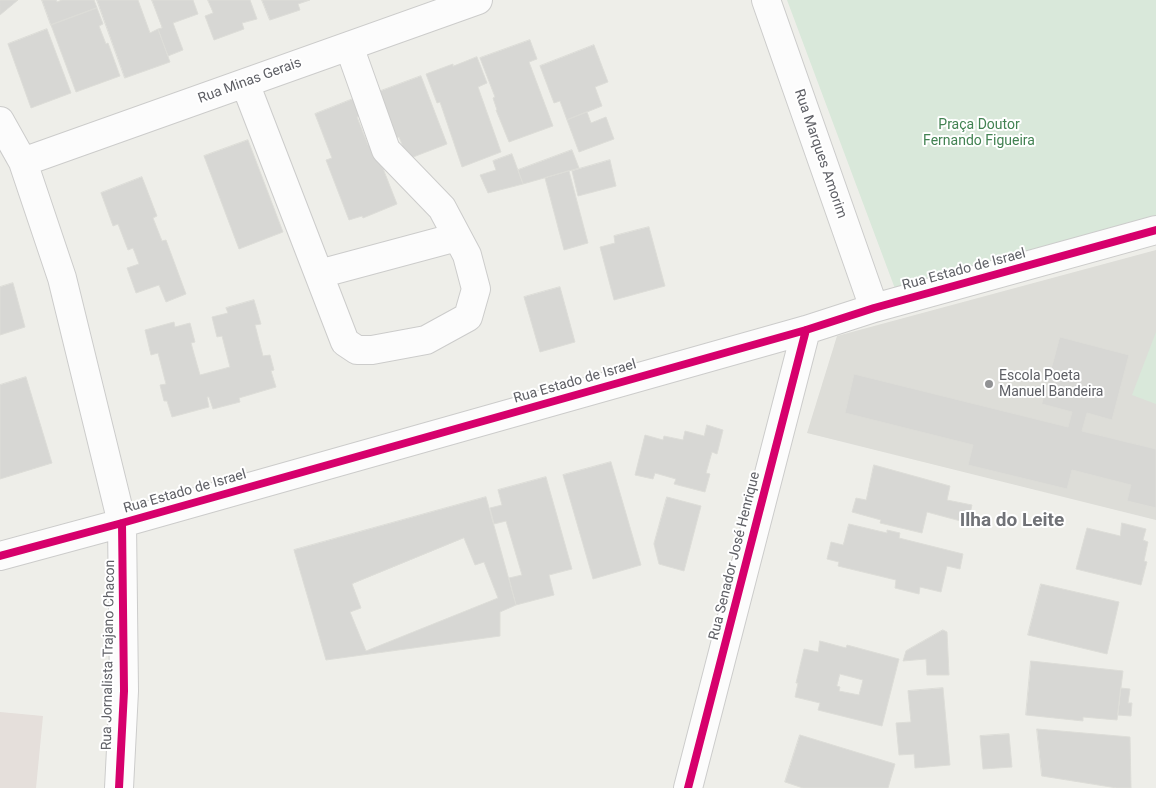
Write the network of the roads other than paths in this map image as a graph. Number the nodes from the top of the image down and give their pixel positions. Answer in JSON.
{"nodes":[{"id":1,"x":478,"y":0,"type":"edge"},
{"id":2,"x":766,"y":0,"type":"edge"},
{"id":3,"x":349,"y":46,"type":"junction"},
{"id":4,"x":245,"y":83,"type":"junction"},
{"id":5,"x":0,"y":121,"type":"edge"},
{"id":6,"x":23,"y":162,"type":"junction"},
{"id":7,"x":1156,"y":230,"type":"edge"},
{"id":8,"x":458,"y":237,"type":"junction"},
{"id":9,"x":319,"y":274,"type":"junction"},
{"id":10,"x":874,"y":308,"type":"junction"},
{"id":11,"x":806,"y":330,"type":"junction"},
{"id":12,"x":122,"y":523,"type":"junction"},
{"id":13,"x":0,"y":556,"type":"edge"},
{"id":14,"x":119,"y":788,"type":"edge"},
{"id":15,"x":688,"y":788,"type":"edge"}],
"edges":[{"from":1,"to":3,"type":"street","name":"Rua Minas Gerais"},
{"from":2,"to":10,"type":"street","name":"Rua Marques Amorim"},
{"from":3,"to":4,"type":"street","name":"Rua Minas Gerais"},
{"from":3,"to":8,"type":"street"},
{"from":4,"to":6,"type":"street","name":"Rua Minas Gerais"},
{"from":4,"to":9,"type":"street"},
{"from":5,"to":6,"type":"street","name":"Rua Jornalista Trajano Chacon"},
{"from":6,"to":12,"type":"street","name":"Rua Jornalista Trajano Chacon"},
{"from":7,"to":10,"type":"street","name":"Rua Estado de Israel"},
{"from":8,"to":9,"type":"street"},
{"from":8,"to":9,"type":"street"},
{"from":10,"to":11,"type":"street","name":"Rua Estado de Israel"},
{"from":11,"to":12,"type":"street","name":"Rua Estado de Israel"},
{"from":11,"to":15,"type":"street","name":"Rua Senador José Henrique"},
{"from":12,"to":13,"type":"street","name":"Rua Estado de Israel"},
{"from":12,"to":14,"type":"street","name":"Rua Jornalista Trajano Chacon"}]}
